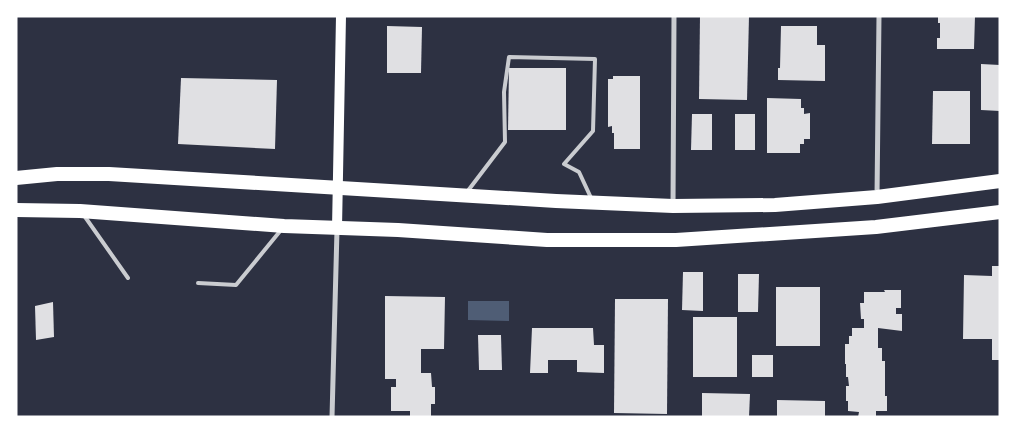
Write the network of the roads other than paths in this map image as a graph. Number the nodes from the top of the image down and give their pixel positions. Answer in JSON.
{"nodes":[{"id":1,"x":340,"y":16,"type":"edge"},
{"id":2,"x":674,"y":16,"type":"edge"},
{"id":3,"x":879,"y":16,"type":"edge"},
{"id":4,"x":16,"y":178,"type":"edge"},
{"id":5,"x":1000,"y":182,"type":"edge"},
{"id":6,"x":338,"y":187,"type":"junction"},
{"id":7,"x":464,"y":195,"type":"junction"},
{"id":8,"x":877,"y":197,"type":"junction"},
{"id":9,"x":593,"y":203,"type":"junction"},
{"id":10,"x":673,"y":206,"type":"junction"},
{"id":11,"x":16,"y":210,"type":"edge"},
{"id":12,"x":80,"y":210,"type":"junction"},
{"id":13,"x":1000,"y":212,"type":"edge"},
{"id":14,"x":284,"y":226,"type":"junction"},
{"id":15,"x":337,"y":228,"type":"junction"},
{"id":16,"x":128,"y":278,"type":"dead end"},
{"id":17,"x":198,"y":283,"type":"dead end"},
{"id":18,"x":332,"y":417,"type":"edge"}],
"edges":[{"from":1,"to":6,"type":"main road"},
{"from":2,"to":10,"type":"street"},
{"from":3,"to":8,"type":"street"},
{"from":4,"to":6,"type":"highway"},
{"from":5,"to":8,"type":"highway"},
{"from":6,"to":7,"type":"highway"},
{"from":6,"to":15,"type":"main road"},
{"from":7,"to":9,"type":"highway"},
{"from":7,"to":9,"type":"lane"},
{"from":8,"to":10,"type":"highway"},
{"from":9,"to":10,"type":"highway"},
{"from":11,"to":12,"type":"highway"},
{"from":12,"to":14,"type":"highway"},
{"from":12,"to":16,"type":"lane"},
{"from":13,"to":15,"type":"highway"},
{"from":14,"to":15,"type":"highway"},
{"from":14,"to":17,"type":"lane"},
{"from":15,"to":18,"type":"street"}]}
